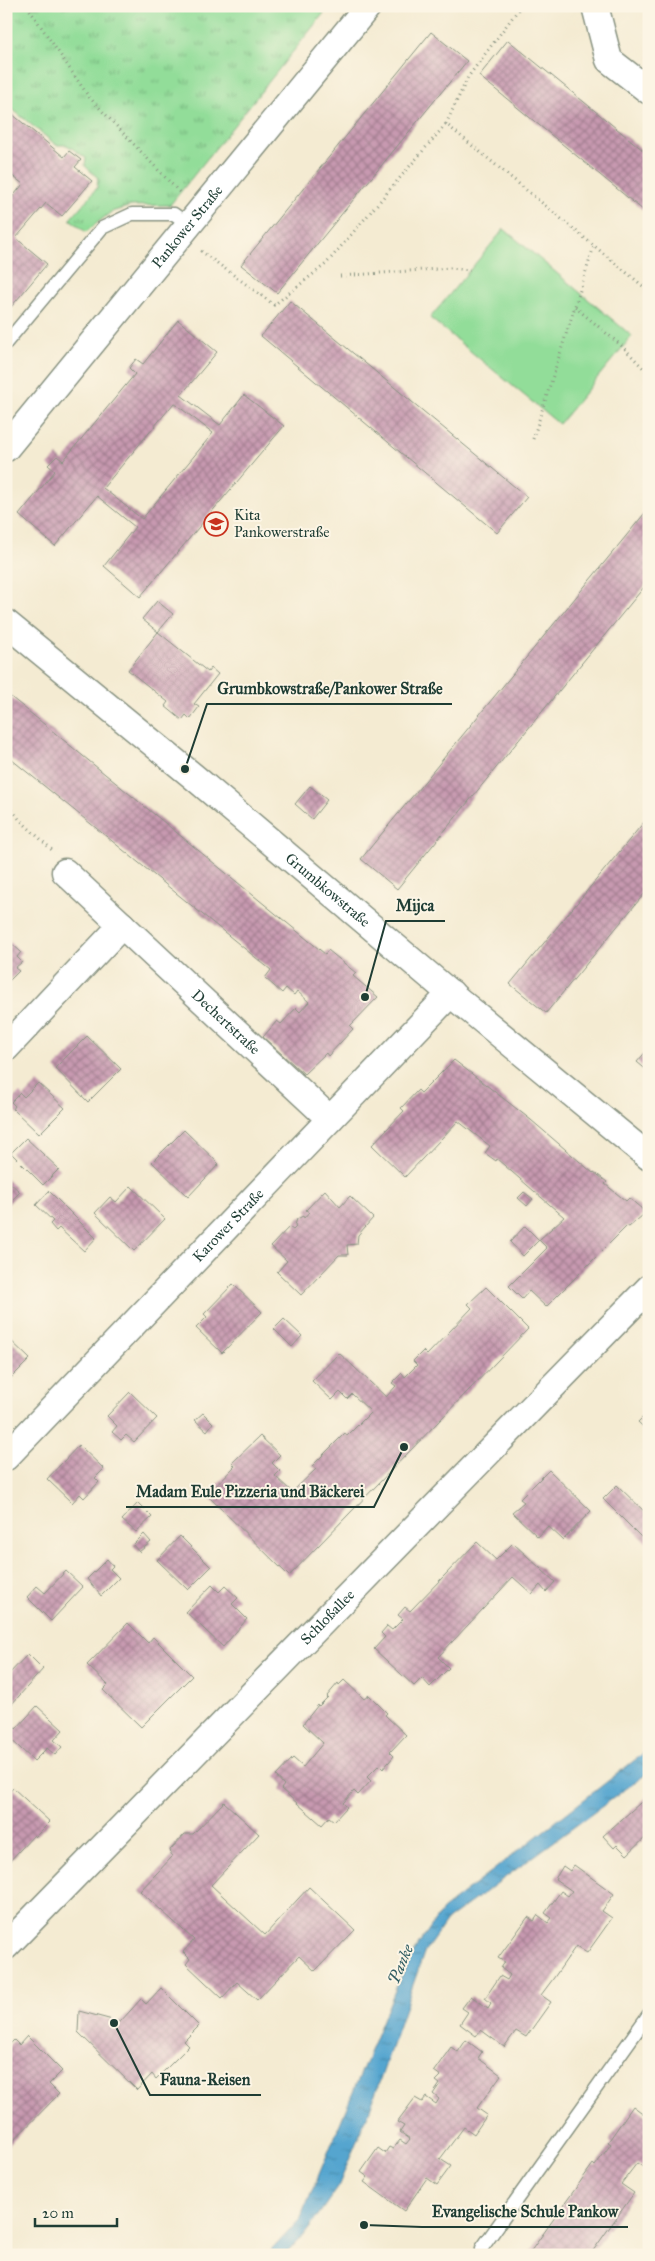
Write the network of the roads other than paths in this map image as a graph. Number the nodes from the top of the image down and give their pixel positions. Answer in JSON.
{"nodes":[{"id":1,"x":368,"y":6,"type":"edge"},
{"id":2,"x":595,"y":6,"type":"edge"},
{"id":3,"x":649,"y":91,"type":"edge"},
{"id":4,"x":189,"y":225,"type":"junction"},
{"id":5,"x":6,"y":343,"type":"edge"},
{"id":6,"x":7,"y":445,"type":"edge"},
{"id":7,"x":6,"y":623,"type":"edge"},
{"id":8,"x":65,"y":872,"type":"road end"},
{"id":9,"x":122,"y":925,"type":"junction"},
{"id":10,"x":451,"y":993,"type":"junction"},
{"id":11,"x":6,"y":1048,"type":"edge"},
{"id":12,"x":330,"y":1119,"type":"junction"},
{"id":13,"x":649,"y":1157,"type":"edge"},
{"id":14,"x":649,"y":1288,"type":"edge"},
{"id":15,"x":6,"y":1457,"type":"edge"},
{"id":16,"x":6,"y":1946,"type":"edge"},
{"id":17,"x":649,"y":2014,"type":"edge"},
{"id":18,"x":482,"y":2255,"type":"edge"}],
"edges":[{"from":1,"to":4,"type":"street","name":"Pankower Straße"},
{"from":2,"to":3,"type":"street"},
{"from":4,"to":5,"type":"lane"},
{"from":4,"to":6,"type":"street","name":"Pankower Straße"},
{"from":7,"to":10,"type":"street","name":"Grumbkowstraße"},
{"from":8,"to":9,"type":"street","name":"Dechertstraße"},
{"from":9,"to":11,"type":"street"},
{"from":9,"to":12,"type":"street","name":"Dechertstraße"},
{"from":10,"to":12,"type":"street","name":"Karower Straße"},
{"from":10,"to":13,"type":"street","name":"Grumbkowstraße"},
{"from":12,"to":15,"type":"street","name":"Karower Straße"},
{"from":14,"to":16,"type":"street","name":"Schloßallee"},
{"from":17,"to":18,"type":"lane"}]}
